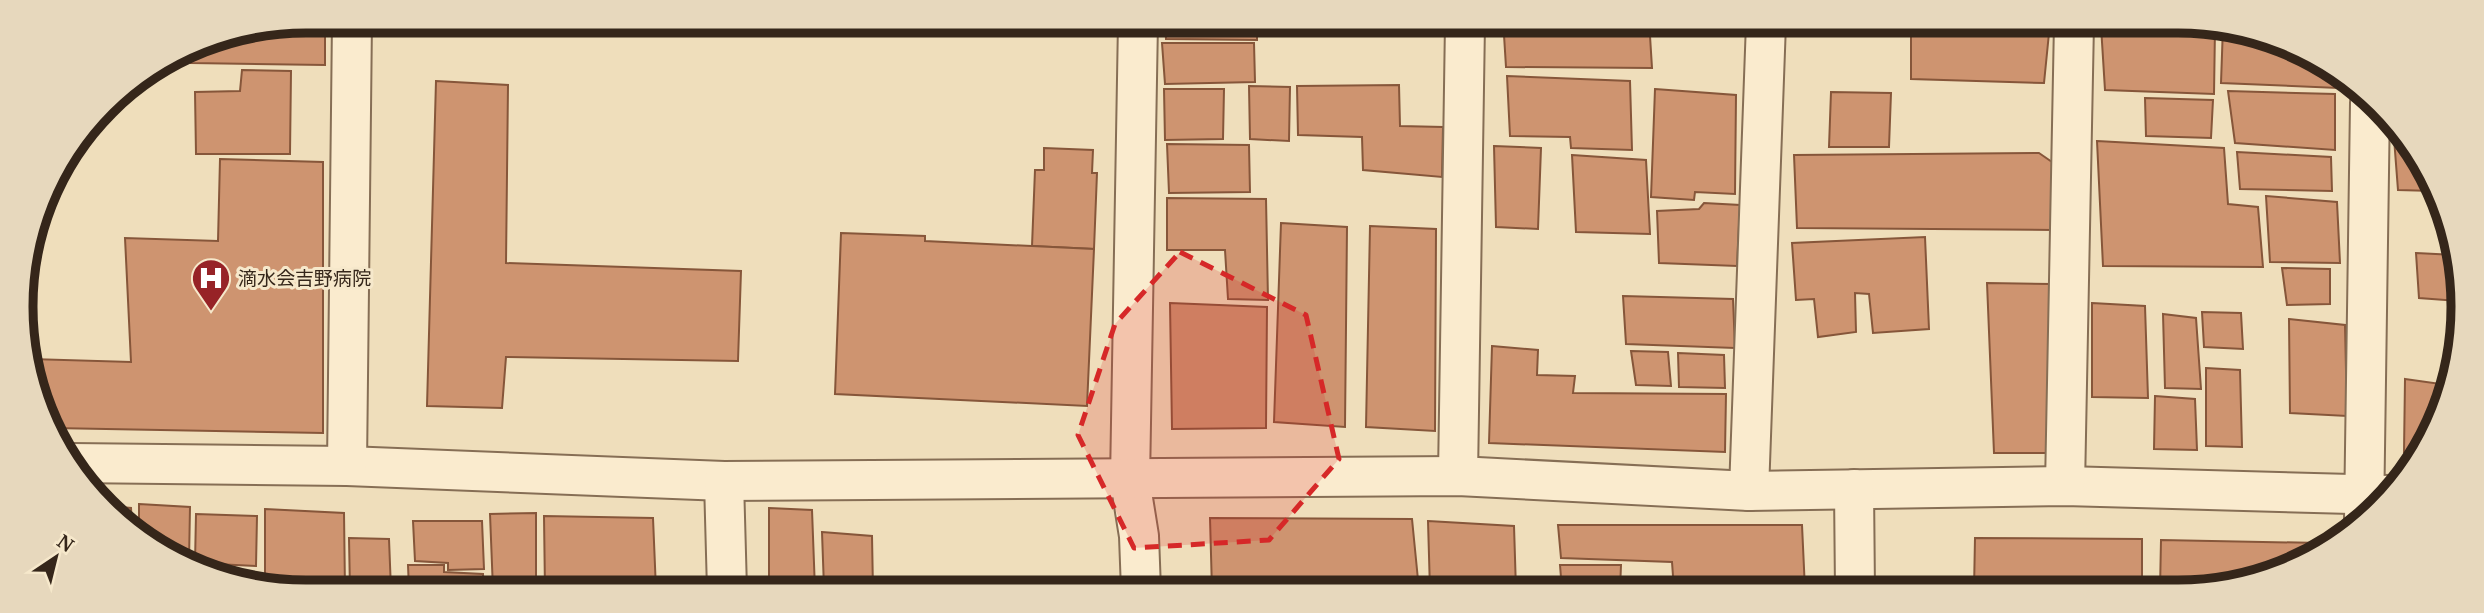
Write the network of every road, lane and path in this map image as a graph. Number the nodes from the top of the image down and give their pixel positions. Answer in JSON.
{"nodes":[{"id":1,"x":352,"y":33,"type":"edge"},
{"id":2,"x":1138,"y":33,"type":"edge"},
{"id":3,"x":1465,"y":33,"type":"edge"},
{"id":4,"x":1766,"y":33,"type":"edge"},
{"id":5,"x":2074,"y":33,"type":"edge"},
{"id":6,"x":2370,"y":112,"type":"edge"},
{"id":7,"x":83,"y":463,"type":"edge"},
{"id":8,"x":347,"y":466,"type":"junction"},
{"id":9,"x":1458,"y":476,"type":"junction"},
{"id":10,"x":1130,"y":480,"type":"junction"},
{"id":11,"x":724,"y":481,"type":"junction"},
{"id":12,"x":2065,"y":486,"type":"junction"},
{"id":13,"x":1854,"y":489,"type":"junction"},
{"id":14,"x":1749,"y":491,"type":"junction"},
{"id":15,"x":2373,"y":498,"type":"edge"},
{"id":16,"x":2368,"y":503,"type":"edge"},
{"id":17,"x":727,"y":580,"type":"edge"},
{"id":18,"x":1141,"y":580,"type":"edge"},
{"id":19,"x":1855,"y":580,"type":"edge"}],
"edges":[{"from":1,"to":8,"type":"street"},
{"from":2,"to":10,"type":"street"},
{"from":3,"to":9,"type":"street"},
{"from":4,"to":14,"type":"street"},
{"from":5,"to":12,"type":"street"},
{"from":6,"to":15,"type":"street"},
{"from":7,"to":8,"type":"street"},
{"from":8,"to":11,"type":"street"},
{"from":9,"to":10,"type":"street"},
{"from":9,"to":14,"type":"street"},
{"from":10,"to":11,"type":"street"},
{"from":10,"to":18,"type":"street"},
{"from":11,"to":17,"type":"street"},
{"from":12,"to":13,"type":"street"},
{"from":12,"to":16,"type":"street"},
{"from":13,"to":14,"type":"street"},
{"from":13,"to":19,"type":"street"}]}
